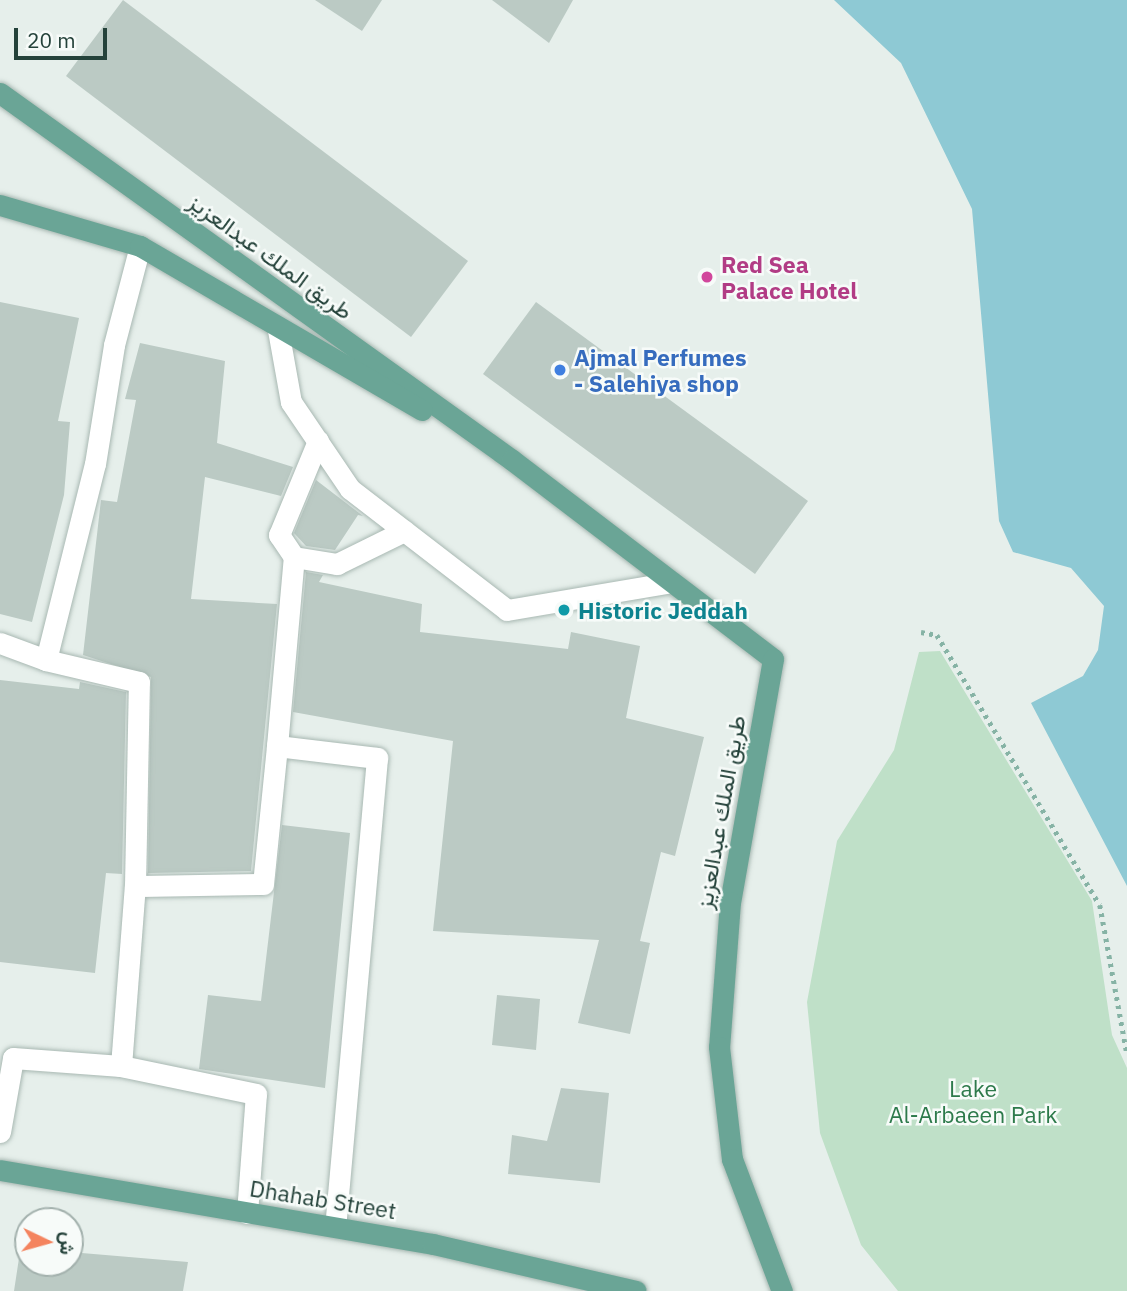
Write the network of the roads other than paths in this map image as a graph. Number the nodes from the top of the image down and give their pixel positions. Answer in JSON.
{"nodes":[{"id":1,"x":0,"y":93,"type":"edge"},
{"id":2,"x":0,"y":205,"type":"edge"},
{"id":3,"x":140,"y":246,"type":"junction"},
{"id":4,"x":278,"y":330,"type":"junction"},
{"id":5,"x":318,"y":441,"type":"junction"},
{"id":6,"x":512,"y":460,"type":"junction"},
{"id":7,"x":404,"y":531,"type":"junction"},
{"id":8,"x":294,"y":557,"type":"junction"},
{"id":9,"x":667,"y":583,"type":"junction"},
{"id":10,"x":0,"y":643,"type":"edge"},
{"id":11,"x":46,"y":660,"type":"junction"},
{"id":12,"x":277,"y":746,"type":"junction"},
{"id":13,"x":135,"y":886,"type":"junction"},
{"id":14,"x":121,"y":1066,"type":"junction"},
{"id":15,"x":0,"y":1132,"type":"edge"},
{"id":16,"x":0,"y":1170,"type":"edge"},
{"id":17,"x":247,"y":1213,"type":"junction"},
{"id":18,"x":335,"y":1225,"type":"junction"},
{"id":19,"x":636,"y":1291,"type":"edge"},
{"id":20,"x":782,"y":1291,"type":"edge"}],
"edges":[{"from":1,"to":6,"type":"main road","name":"طريق الملك عبدالعزيز"},
{"from":2,"to":3,"type":"main road","name":"طريق الملك عبدالعزيز"},
{"from":3,"to":4,"type":"main road","name":"طريق الملك عبدالعزيز"},
{"from":3,"to":11,"type":"street"},
{"from":4,"to":5,"type":"street"},
{"from":4,"to":6,"type":"main road","name":"طريق الملك عبدالعزيز"},
{"from":5,"to":7,"type":"street"},
{"from":5,"to":8,"type":"street"},
{"from":6,"to":9,"type":"main road","name":"طريق الملك عبدالعزيز"},
{"from":7,"to":8,"type":"street"},
{"from":7,"to":9,"type":"street"},
{"from":8,"to":12,"type":"street"},
{"from":9,"to":20,"type":"main road","name":"طريق الملك عبدالعزيز"},
{"from":10,"to":11,"type":"street"},
{"from":11,"to":13,"type":"street"},
{"from":12,"to":13,"type":"street"},
{"from":12,"to":18,"type":"street"},
{"from":13,"to":14,"type":"street"},
{"from":14,"to":15,"type":"street"},
{"from":14,"to":17,"type":"street"},
{"from":16,"to":17,"type":"main road","name":"Dhahab Street"},
{"from":17,"to":18,"type":"main road","name":"Dhahab Street"},
{"from":18,"to":19,"type":"main road","name":"Dhahab Street"}]}
